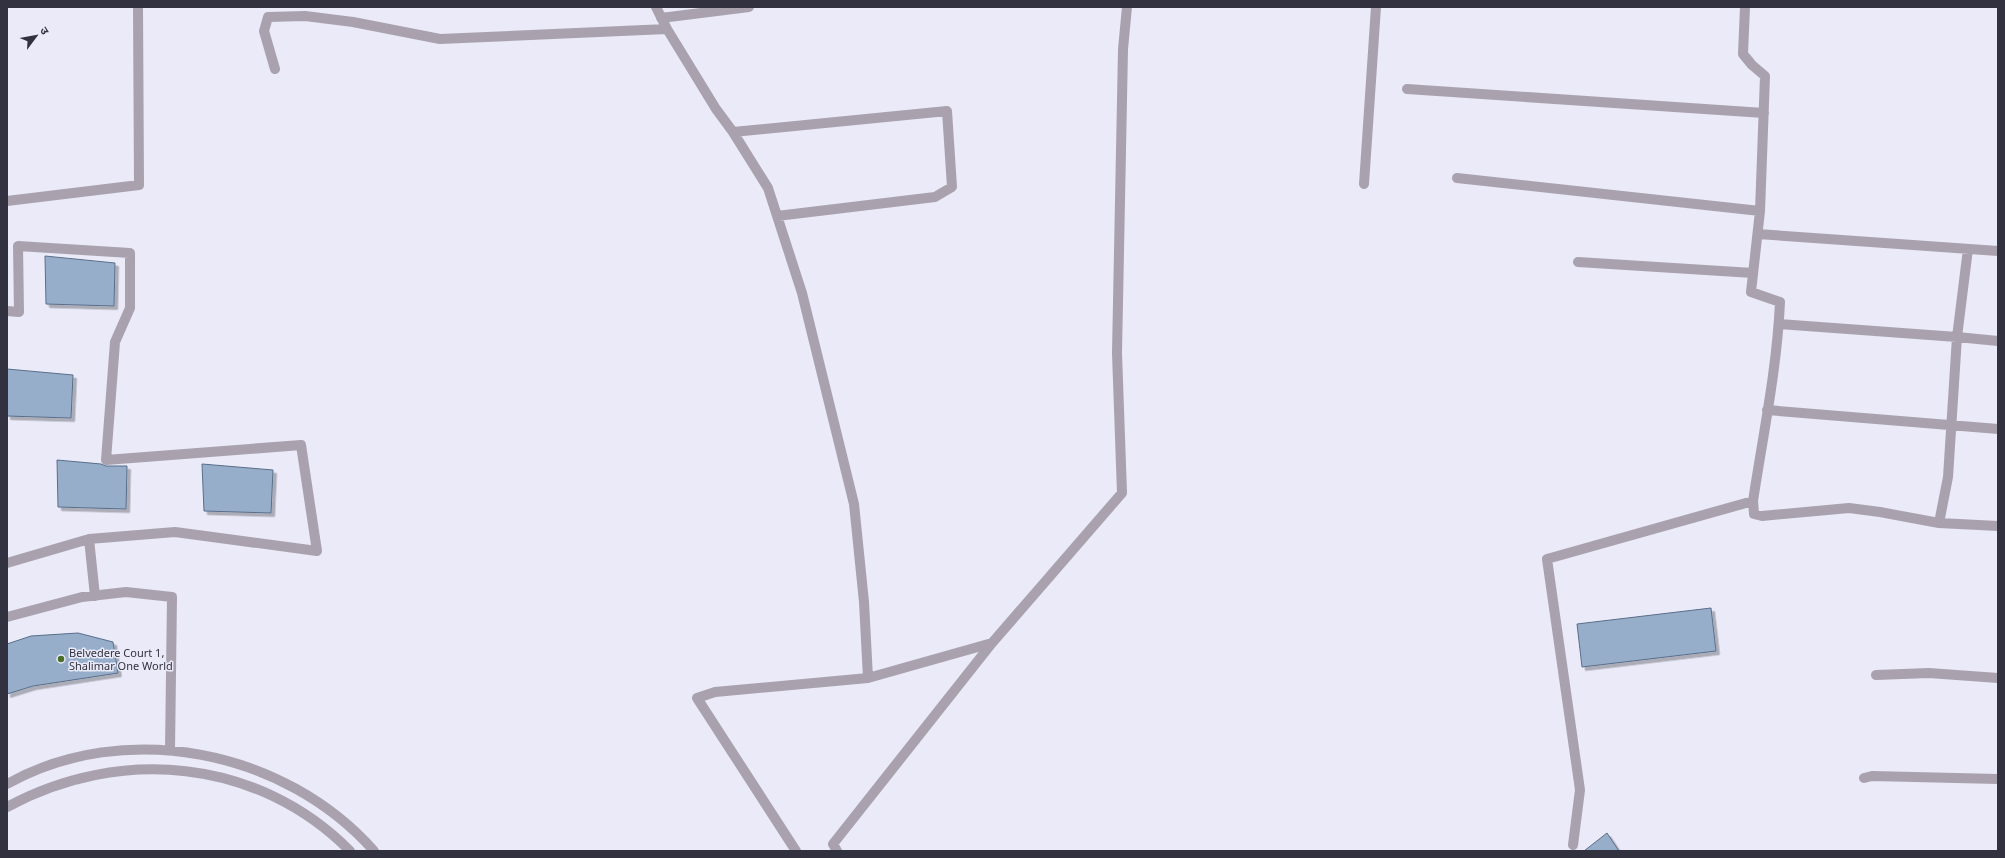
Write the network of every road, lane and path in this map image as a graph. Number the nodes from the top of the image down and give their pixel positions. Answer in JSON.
{"nodes":[{"id":1,"x":138,"y":7,"type":"edge"},
{"id":2,"x":656,"y":7,"type":"edge"},
{"id":3,"x":749,"y":7,"type":"edge"},
{"id":4,"x":1127,"y":7,"type":"edge"},
{"id":5,"x":1376,"y":7,"type":"edge"},
{"id":6,"x":1745,"y":7,"type":"edge"},
{"id":7,"x":305,"y":11,"type":"edge"},
{"id":8,"x":661,"y":18,"type":"junction"},
{"id":9,"x":667,"y":29,"type":"junction"},
{"id":10,"x":275,"y":70,"type":"dead end"},
{"id":11,"x":1407,"y":88,"type":"dead end"},
{"id":12,"x":1764,"y":113,"type":"junction"},
{"id":13,"x":733,"y":132,"type":"junction"},
{"id":14,"x":1457,"y":178,"type":"dead end"},
{"id":15,"x":1364,"y":184,"type":"dead end"},
{"id":16,"x":7,"y":201,"type":"edge"},
{"id":17,"x":1760,"y":211,"type":"junction"},
{"id":18,"x":777,"y":216,"type":"junction"},
{"id":19,"x":1758,"y":234,"type":"junction"},
{"id":20,"x":1968,"y":249,"type":"junction"},
{"id":21,"x":1998,"y":251,"type":"edge"},
{"id":22,"x":1578,"y":262,"type":"dead end"},
{"id":23,"x":1753,"y":273,"type":"junction"},
{"id":24,"x":7,"y":311,"type":"edge"},
{"id":25,"x":1779,"y":324,"type":"junction"},
{"id":26,"x":1957,"y":337,"type":"junction"},
{"id":27,"x":1998,"y":341,"type":"edge"},
{"id":28,"x":1767,"y":410,"type":"junction"},
{"id":29,"x":1951,"y":426,"type":"junction"},
{"id":30,"x":1998,"y":429,"type":"edge"},
{"id":31,"x":1753,"y":501,"type":"junction"},
{"id":32,"x":1939,"y":523,"type":"junction"},
{"id":33,"x":1998,"y":526,"type":"edge"},
{"id":34,"x":89,"y":539,"type":"junction"},
{"id":35,"x":7,"y":563,"type":"edge"},
{"id":36,"x":95,"y":596,"type":"junction"},
{"id":37,"x":7,"y":617,"type":"edge"},
{"id":38,"x":992,"y":643,"type":"junction"},
{"id":39,"x":1876,"y":675,"type":"dead end"},
{"id":40,"x":868,"y":678,"type":"junction"},
{"id":41,"x":1998,"y":678,"type":"edge"},
{"id":42,"x":170,"y":750,"type":"junction"},
{"id":43,"x":1864,"y":778,"type":"dead end"},
{"id":44,"x":1998,"y":779,"type":"edge"},
{"id":45,"x":7,"y":784,"type":"edge"},
{"id":46,"x":7,"y":807,"type":"edge"},
{"id":47,"x":1573,"y":845,"type":"dead end"},
{"id":48,"x":350,"y":851,"type":"edge"},
{"id":49,"x":374,"y":851,"type":"edge"},
{"id":50,"x":796,"y":851,"type":"edge"},
{"id":51,"x":837,"y":851,"type":"edge"}],
"edges":[{"from":1,"to":16,"type":"street"},
{"from":2,"to":8,"type":"street"},
{"from":3,"to":8,"type":"street"},
{"from":4,"to":38,"type":"street"},
{"from":5,"to":15,"type":"street"},
{"from":6,"to":12,"type":"street"},
{"from":7,"to":9,"type":"street"},
{"from":7,"to":10,"type":"street"},
{"from":8,"to":9,"type":"street"},
{"from":9,"to":13,"type":"street"},
{"from":11,"to":12,"type":"street"},
{"from":12,"to":17,"type":"street"},
{"from":13,"to":18,"type":"street"},
{"from":13,"to":18,"type":"street"},
{"from":14,"to":17,"type":"street"},
{"from":17,"to":19,"type":"street"},
{"from":18,"to":40,"type":"street"},
{"from":19,"to":20,"type":"street"},
{"from":19,"to":23,"type":"street"},
{"from":20,"to":21,"type":"street"},
{"from":20,"to":26,"type":"street"},
{"from":22,"to":23,"type":"street"},
{"from":23,"to":25,"type":"street"},
{"from":24,"to":34,"type":"street"},
{"from":25,"to":26,"type":"street"},
{"from":25,"to":28,"type":"street"},
{"from":26,"to":27,"type":"street"},
{"from":26,"to":29,"type":"street"},
{"from":28,"to":29,"type":"street"},
{"from":28,"to":31,"type":"street"},
{"from":29,"to":30,"type":"street"},
{"from":29,"to":32,"type":"street"},
{"from":31,"to":32,"type":"street"},
{"from":31,"to":47,"type":"street"},
{"from":32,"to":33,"type":"street"},
{"from":34,"to":35,"type":"street"},
{"from":34,"to":36,"type":"street"},
{"from":36,"to":37,"type":"street"},
{"from":36,"to":42,"type":"street"},
{"from":38,"to":40,"type":"street"},
{"from":38,"to":51,"type":"street"},
{"from":39,"to":41,"type":"street"},
{"from":40,"to":50,"type":"street"},
{"from":42,"to":45,"type":"street"},
{"from":42,"to":49,"type":"street"},
{"from":43,"to":44,"type":"street"},
{"from":46,"to":48,"type":"street"}]}
